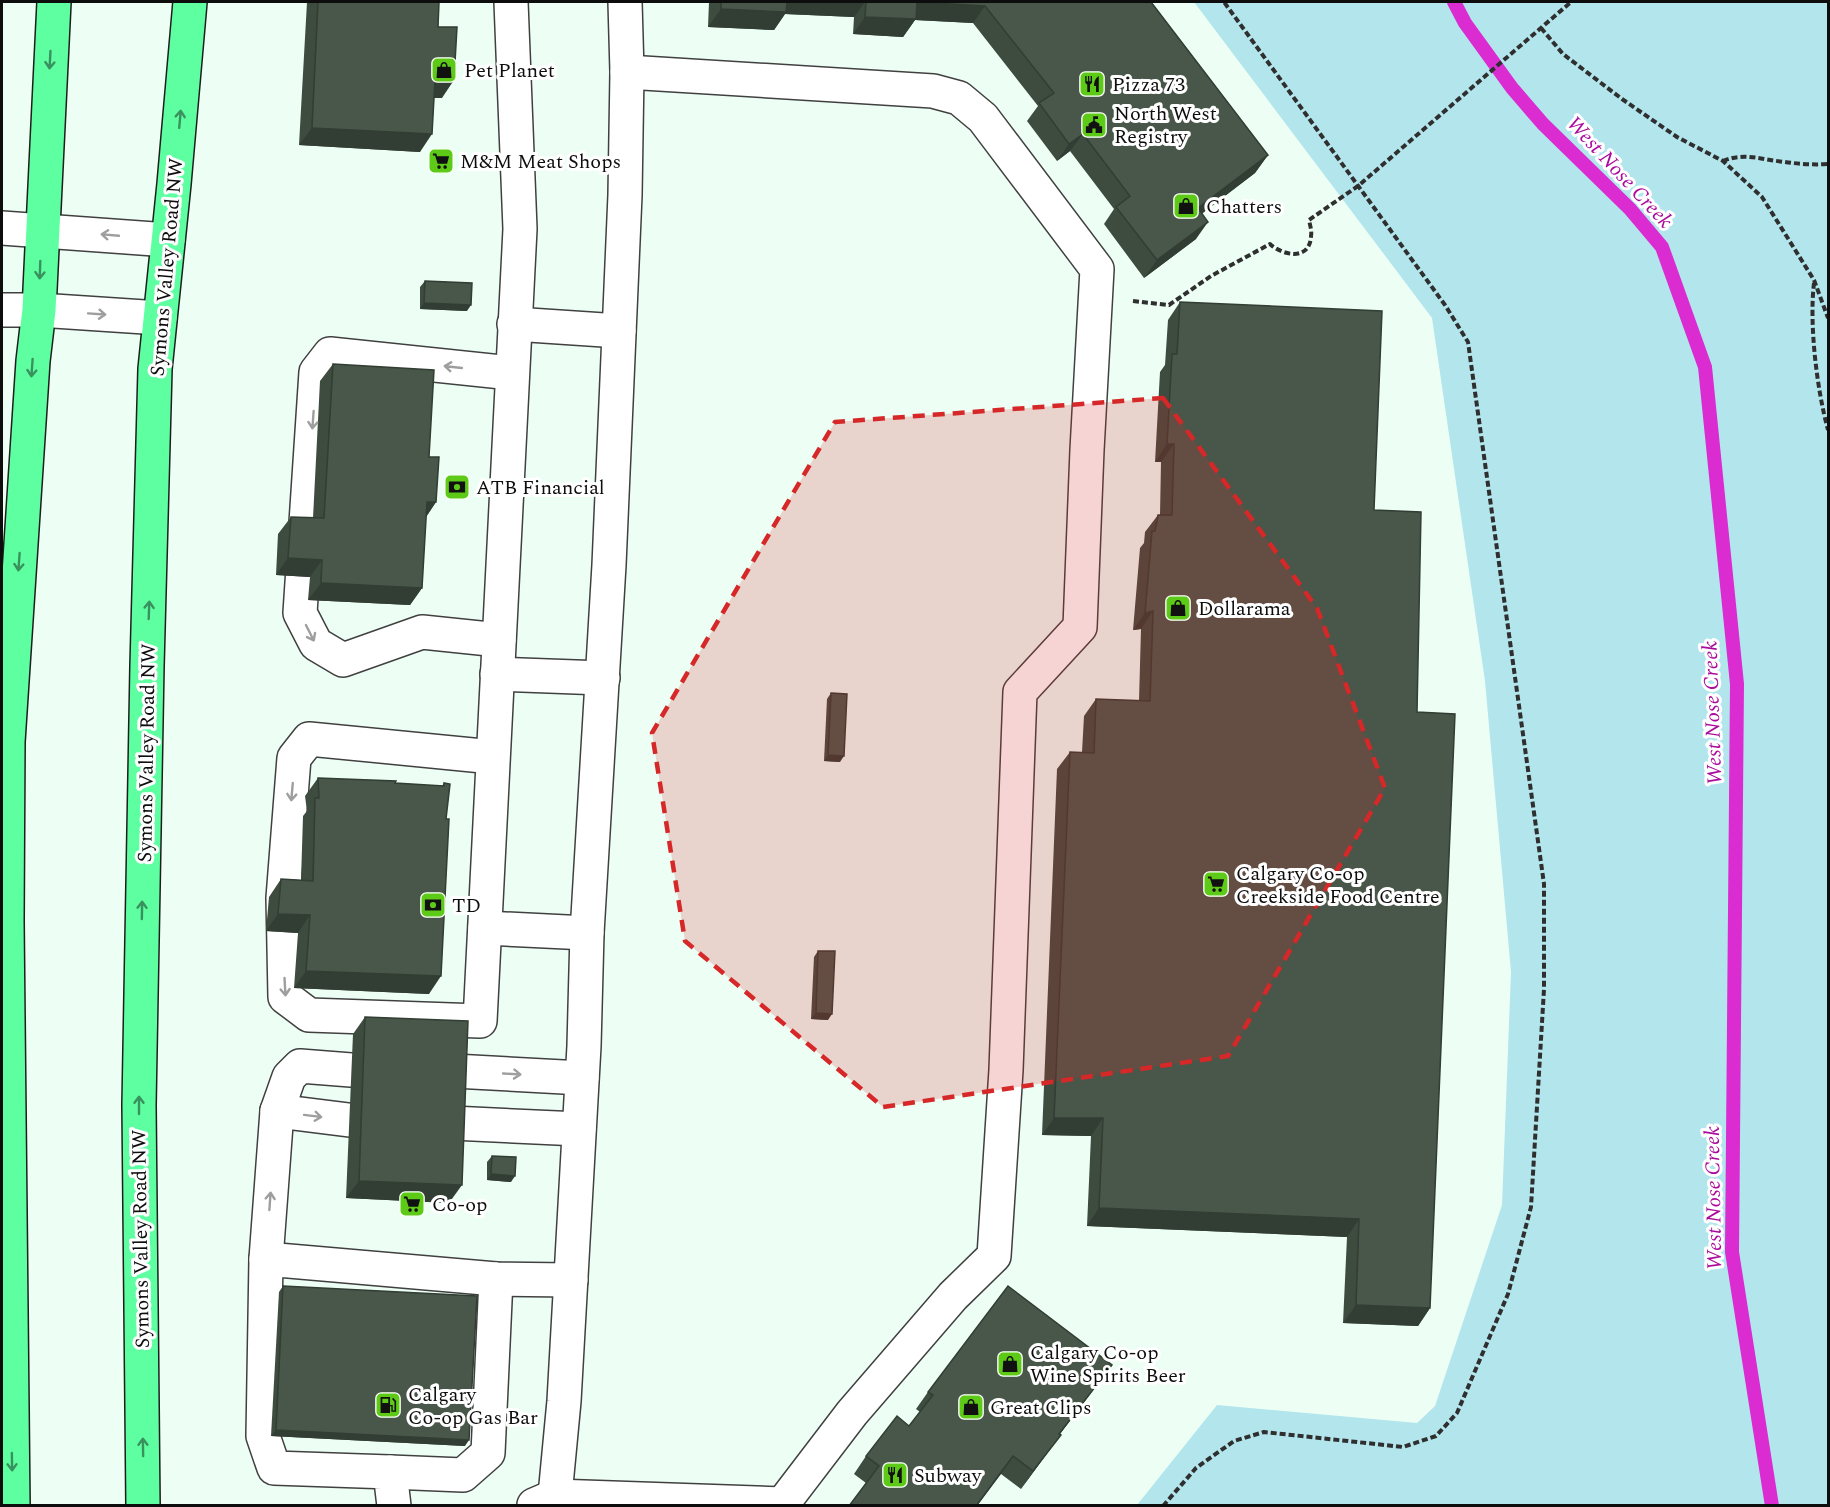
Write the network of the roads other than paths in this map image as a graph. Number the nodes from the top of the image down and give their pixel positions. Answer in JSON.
{"nodes":[{"id":1,"x":54,"y":2,"type":"edge"},
{"id":2,"x":190,"y":2,"type":"edge"},
{"id":3,"x":511,"y":2,"type":"edge"},
{"id":4,"x":625,"y":2,"type":"edge"},
{"id":5,"x":627,"y":72,"type":"junction"},
{"id":6,"x":2,"y":228,"type":"edge"},
{"id":7,"x":42,"y":230,"type":"junction"},
{"id":8,"x":168,"y":240,"type":"junction"},
{"id":9,"x":2,"y":310,"type":"edge"},
{"id":10,"x":39,"y":310,"type":"junction"},
{"id":11,"x":160,"y":318,"type":"junction"},
{"id":12,"x":514,"y":324,"type":"junction"},
{"id":13,"x":619,"y":331,"type":"junction"},
{"id":14,"x":512,"y":373,"type":"junction"},
{"id":15,"x":499,"y":640,"type":"junction"},
{"id":16,"x":497,"y":674,"type":"junction"},
{"id":17,"x":603,"y":678,"type":"junction"},
{"id":18,"x":493,"y":757,"type":"junction"},
{"id":19,"x":485,"y":928,"type":"junction"},
{"id":20,"x":587,"y":933,"type":"junction"},
{"id":21,"x":351,"y":1070,"type":"dead end"},
{"id":22,"x":454,"y":1071,"type":"edge"},
{"id":23,"x":582,"y":1078,"type":"junction"},
{"id":24,"x":277,"y":1111,"type":"junction"},
{"id":25,"x":349,"y":1120,"type":"dead end"},
{"id":26,"x":452,"y":1123,"type":"edge"},
{"id":27,"x":579,"y":1129,"type":"junction"},
{"id":28,"x":266,"y":1259,"type":"junction"},
{"id":29,"x":496,"y":1279,"type":"junction"},
{"id":30,"x":571,"y":1280,"type":"junction"},
{"id":31,"x":390,"y":1472,"type":"junction"},
{"id":32,"x":547,"y":1502,"type":"edge"},
{"id":33,"x":781,"y":1505,"type":"edge"},
{"id":34,"x":13,"y":1506,"type":"edge"},
{"id":35,"x":143,"y":1506,"type":"edge"},
{"id":36,"x":394,"y":1506,"type":"edge"}],
"edges":[{"from":1,"to":7,"type":"main road","one_way":true},
{"from":8,"to":2,"type":"main road","name":"Symons Valley Road NW","one_way":true},
{"from":3,"to":12,"type":"street"},
{"from":4,"to":5,"type":"street"},
{"from":5,"to":13,"type":"street"},
{"from":5,"to":33,"type":"street"},
{"from":6,"to":7,"type":"street"},
{"from":8,"to":7,"type":"street","one_way":true},
{"from":7,"to":10,"type":"main road","one_way":true},
{"from":8,"to":11,"type":"main road","name":"Symons Valley Road NW"},
{"from":9,"to":10,"type":"street"},
{"from":10,"to":11,"type":"street","one_way":true},
{"from":10,"to":34,"type":"main road","one_way":true},
{"from":35,"to":11,"type":"main road","name":"Symons Valley Road NW","one_way":true},
{"from":12,"to":13,"type":"street"},
{"from":12,"to":14,"type":"street"},
{"from":13,"to":17,"type":"street"},
{"from":14,"to":15,"type":"street"},
{"from":14,"to":15,"type":"street","one_way":true},
{"from":15,"to":16,"type":"street"},
{"from":16,"to":17,"type":"street"},
{"from":16,"to":18,"type":"street"},
{"from":17,"to":20,"type":"street"},
{"from":18,"to":19,"type":"street"},
{"from":18,"to":19,"type":"street","one_way":true},
{"from":19,"to":20,"type":"street"},
{"from":20,"to":23,"type":"street"},
{"from":21,"to":24,"type":"street"},
{"from":22,"to":23,"type":"street","one_way":true},
{"from":23,"to":27,"type":"street"},
{"from":24,"to":25,"type":"street","one_way":true},
{"from":28,"to":24,"type":"street","one_way":true},
{"from":26,"to":27,"type":"street"},
{"from":27,"to":30,"type":"street"},
{"from":28,"to":29,"type":"street"},
{"from":28,"to":31,"type":"street"},
{"from":29,"to":30,"type":"street"},
{"from":29,"to":31,"type":"street"},
{"from":30,"to":32,"type":"street"},
{"from":31,"to":36,"type":"street"},
{"from":32,"to":33,"type":"street"}]}
